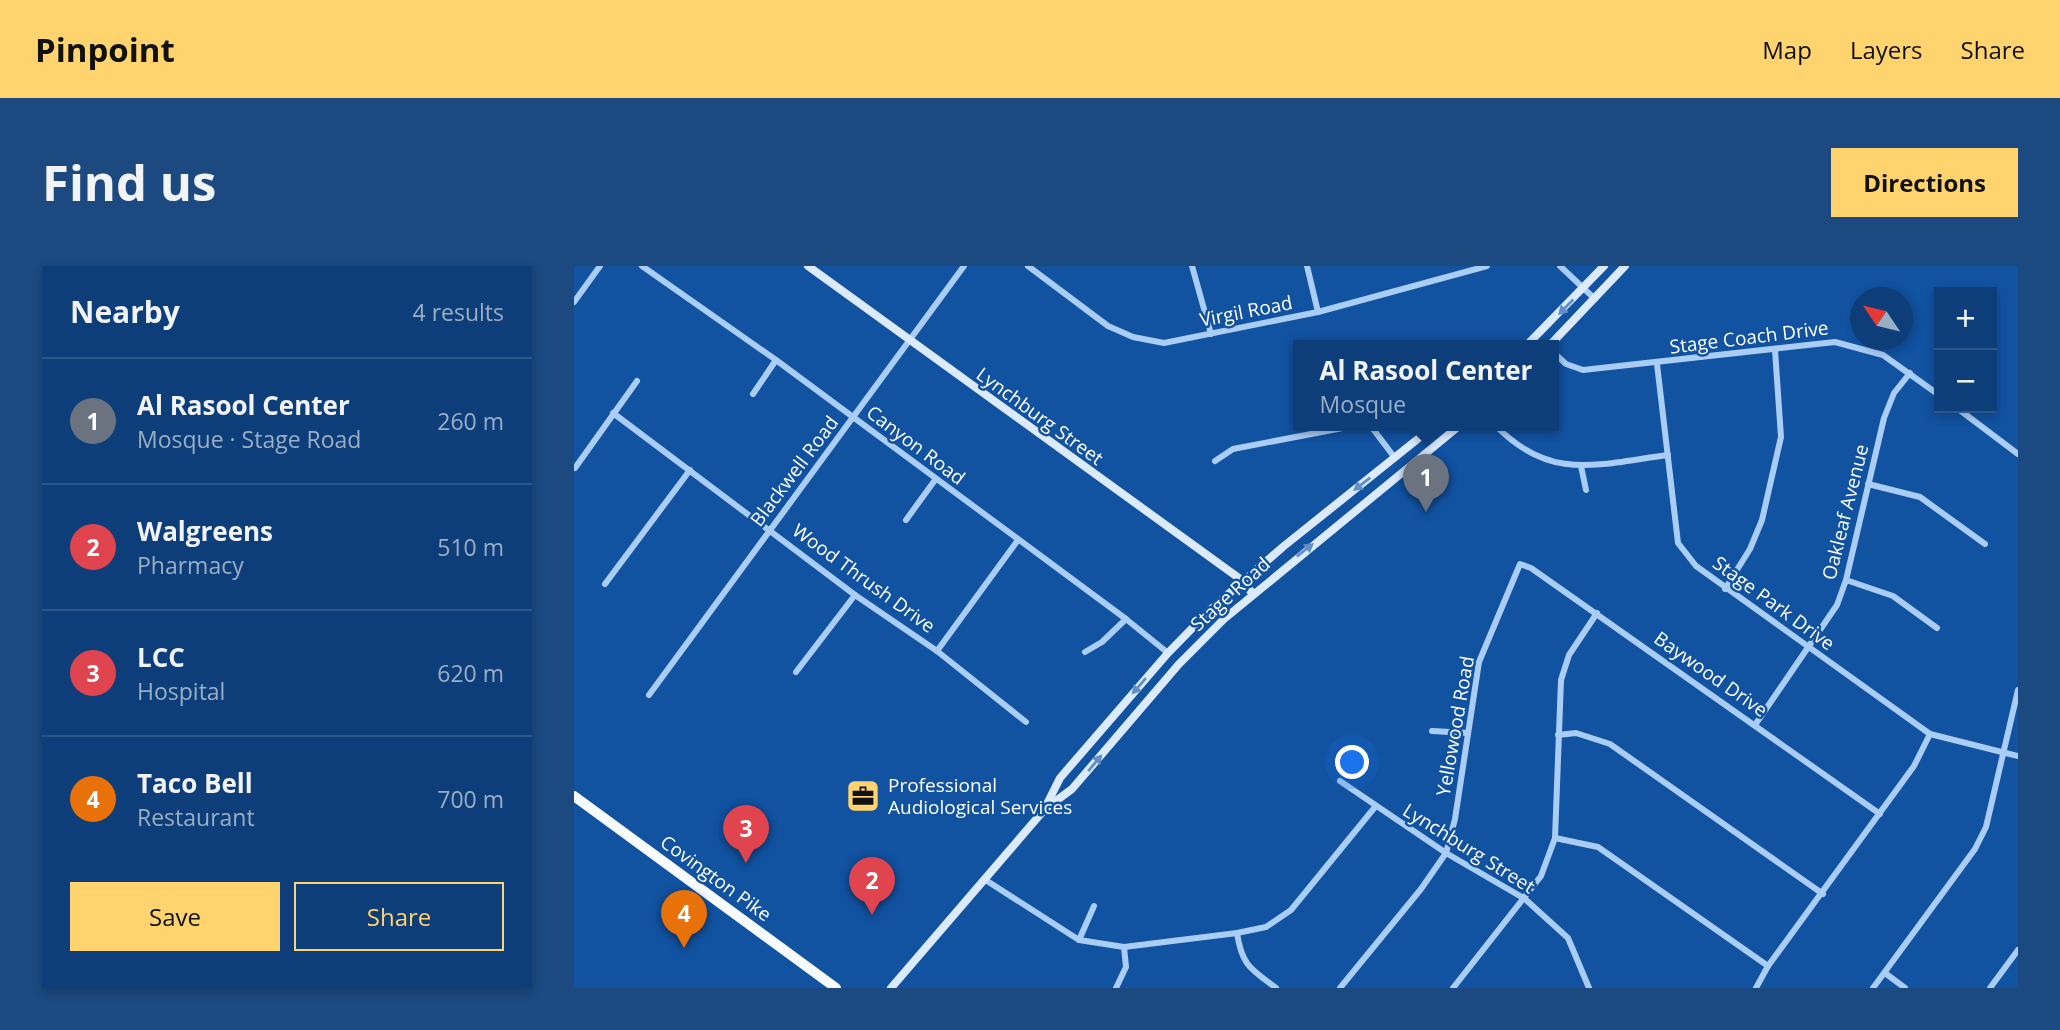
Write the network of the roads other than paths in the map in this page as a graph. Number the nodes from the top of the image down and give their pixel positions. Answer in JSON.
{"nodes":[{"id":1,"x":600,"y":266,"type":"edge"},
{"id":2,"x":642,"y":266,"type":"edge"},
{"id":3,"x":964,"y":266,"type":"edge"},
{"id":4,"x":1028,"y":266,"type":"edge"},
{"id":5,"x":1192,"y":266,"type":"edge"},
{"id":6,"x":1307,"y":266,"type":"edge"},
{"id":7,"x":1487,"y":266,"type":"edge"},
{"id":8,"x":1560,"y":266,"type":"edge"},
{"id":9,"x":1604,"y":266,"type":"edge"},
{"id":10,"x":1625,"y":266,"type":"edge"},
{"id":11,"x":815,"y":268,"type":"edge"},
{"id":12,"x":1584,"y":288,"type":"junction"},
{"id":13,"x":1595,"y":299,"type":"junction"},
{"id":14,"x":574,"y":302,"type":"edge"},
{"id":15,"x":1318,"y":312,"type":"junction"},
{"id":16,"x":1211,"y":334,"type":"junction"},
{"id":17,"x":1532,"y":340,"type":"edge"},
{"id":18,"x":1555,"y":340,"type":"edge"},
{"id":19,"x":908,"y":341,"type":"junction"},
{"id":20,"x":1775,"y":349,"type":"junction"},
{"id":21,"x":1559,"y":358,"type":"edge"},
{"id":22,"x":776,"y":360,"type":"junction"},
{"id":23,"x":1657,"y":364,"type":"junction"},
{"id":24,"x":1910,"y":373,"type":"junction"},
{"id":25,"x":637,"y":381,"type":"dead end"},
{"id":26,"x":1934,"y":391,"type":"edge"},
{"id":27,"x":752,"y":394,"type":"dead end"},
{"id":28,"x":613,"y":413,"type":"junction"},
{"id":29,"x":1964,"y":413,"type":"edge"},
{"id":30,"x":854,"y":418,"type":"junction"},
{"id":31,"x":1327,"y":431,"type":"edge"},
{"id":32,"x":1375,"y":431,"type":"edge"},
{"id":33,"x":1428,"y":431,"type":"edge"},
{"id":34,"x":1453,"y":431,"type":"edge"},
{"id":35,"x":1501,"y":431,"type":"edge"},
{"id":36,"x":2018,"y":454,"type":"edge"},
{"id":37,"x":1668,"y":455,"type":"junction"},
{"id":38,"x":1395,"y":458,"type":"junction"},
{"id":39,"x":1215,"y":461,"type":"dead end"},
{"id":40,"x":1581,"y":466,"type":"junction"},
{"id":41,"x":575,"y":468,"type":"edge"},
{"id":42,"x":690,"y":470,"type":"junction"},
{"id":43,"x":936,"y":480,"type":"junction"},
{"id":44,"x":1868,"y":484,"type":"junction"},
{"id":45,"x":1586,"y":490,"type":"dead end"},
{"id":46,"x":906,"y":520,"type":"dead end"},
{"id":47,"x":770,"y":529,"type":"junction"},
{"id":48,"x":1018,"y":540,"type":"junction"},
{"id":49,"x":1984,"y":544,"type":"dead end"},
{"id":50,"x":1520,"y":564,"type":"joint"},
{"id":51,"x":1846,"y":580,"type":"junction"},
{"id":52,"x":1242,"y":581,"type":"junction"},
{"id":53,"x":605,"y":584,"type":"dead end"},
{"id":54,"x":1725,"y":589,"type":"junction"},
{"id":55,"x":1252,"y":593,"type":"junction"},
{"id":56,"x":855,"y":595,"type":"junction"},
{"id":57,"x":1597,"y":613,"type":"junction"},
{"id":58,"x":1126,"y":619,"type":"junction"},
{"id":59,"x":1937,"y":628,"type":"dead end"},
{"id":60,"x":1809,"y":649,"type":"junction"},
{"id":61,"x":937,"y":651,"type":"junction"},
{"id":62,"x":1085,"y":652,"type":"dead end"},
{"id":63,"x":1168,"y":653,"type":"junction"},
{"id":64,"x":796,"y":672,"type":"dead end"},
{"id":65,"x":2018,"y":690,"type":"edge"},
{"id":66,"x":649,"y":695,"type":"dead end"},
{"id":67,"x":1026,"y":722,"type":"dead end"},
{"id":68,"x":1755,"y":725,"type":"junction"},
{"id":69,"x":1432,"y":731,"type":"dead end"},
{"id":70,"x":1468,"y":733,"type":"junction"},
{"id":71,"x":1930,"y":734,"type":"junction"},
{"id":72,"x":1558,"y":735,"type":"junction"},
{"id":73,"x":2003,"y":754,"type":"junction"},
{"id":74,"x":2018,"y":756,"type":"edge"},
{"id":75,"x":1340,"y":781,"type":"dead end"},
{"id":76,"x":574,"y":796,"type":"edge"},
{"id":77,"x":1375,"y":807,"type":"junction"},
{"id":78,"x":1045,"y":809,"type":"junction"},
{"id":79,"x":1880,"y":814,"type":"junction"},
{"id":80,"x":1555,"y":838,"type":"junction"},
{"id":81,"x":1446,"y":853,"type":"junction"},
{"id":82,"x":984,"y":879,"type":"junction"},
{"id":83,"x":1823,"y":894,"type":"junction"},
{"id":84,"x":1525,"y":899,"type":"junction"},
{"id":85,"x":1094,"y":906,"type":"dead end"},
{"id":86,"x":1237,"y":933,"type":"junction"},
{"id":87,"x":1079,"y":940,"type":"junction"},
{"id":88,"x":1124,"y":947,"type":"junction"},
{"id":89,"x":2018,"y":950,"type":"edge"},
{"id":90,"x":1768,"y":966,"type":"junction"},
{"id":91,"x":1885,"y":973,"type":"junction"},
{"id":92,"x":836,"y":988,"type":"edge"},
{"id":93,"x":891,"y":988,"type":"edge"},
{"id":94,"x":1116,"y":988,"type":"edge"},
{"id":95,"x":1276,"y":988,"type":"edge"},
{"id":96,"x":1340,"y":988,"type":"edge"},
{"id":97,"x":1453,"y":988,"type":"edge"},
{"id":98,"x":1589,"y":988,"type":"edge"},
{"id":99,"x":1756,"y":988,"type":"edge"},
{"id":100,"x":1873,"y":988,"type":"edge"},
{"id":101,"x":1905,"y":988,"type":"edge"},
{"id":102,"x":1990,"y":988,"type":"edge"}],
"edges":[{"from":1,"to":14,"type":"street"},
{"from":2,"to":22,"type":"street","name":"Canyon Road"},
{"from":3,"to":19,"type":"street","name":"Blackwell Road"},
{"from":4,"to":16,"type":"street","name":"Virgil Road"},
{"from":5,"to":16,"type":"street"},
{"from":6,"to":15,"type":"street"},
{"from":7,"to":15,"type":"street","name":"Virgil Road"},
{"from":8,"to":12,"type":"street"},
{"from":9,"to":12,"type":"main road"},
{"from":10,"to":13,"type":"main road"},
{"from":11,"to":19,"type":"main road","name":"Lynchburg Street"},
{"from":12,"to":13,"type":"street"},
{"from":12,"to":17,"type":"main road","one_way":true},
{"from":13,"to":18,"type":"main road"},
{"from":15,"to":16,"type":"street","name":"Virgil Road"},
{"from":19,"to":30,"type":"street","name":"Blackwell Road"},
{"from":19,"to":52,"type":"main road","name":"Lynchburg Street"},
{"from":20,"to":23,"type":"street","name":"Stage Coach Drive"},
{"from":20,"to":24,"type":"street","name":"Stage Coach Drive"},
{"from":20,"to":54,"type":"street"},
{"from":21,"to":23,"type":"street","name":"Stage Coach Drive"},
{"from":22,"to":27,"type":"street"},
{"from":22,"to":30,"type":"street","name":"Canyon Road"},
{"from":23,"to":37,"type":"street","name":"Stage Park Drive"},
{"from":24,"to":26,"type":"street","name":"Stage Coach Drive"},
{"from":24,"to":44,"type":"street","name":"Oakleaf Avenue"},
{"from":25,"to":28,"type":"street"},
{"from":28,"to":41,"type":"street"},
{"from":28,"to":42,"type":"street","name":"Wood Thrush Drive"},
{"from":29,"to":36,"type":"street"},
{"from":30,"to":43,"type":"street","name":"Canyon Road"},
{"from":30,"to":47,"type":"street","name":"Blackwell Road"},
{"from":31,"to":39,"type":"street"},
{"from":32,"to":38,"type":"street"},
{"from":33,"to":38,"type":"main road","name":"Stage Road"},
{"from":55,"to":34,"type":"main road","name":"Stage Road","one_way":true},
{"from":35,"to":40,"type":"street"},
{"from":37,"to":40,"type":"street"},
{"from":37,"to":54,"type":"street","name":"Stage Park Drive"},
{"from":38,"to":52,"type":"main road","name":"Stage Road","one_way":true},
{"from":40,"to":45,"type":"street"},
{"from":42,"to":47,"type":"street","name":"Wood Thrush Drive"},
{"from":42,"to":53,"type":"street"},
{"from":43,"to":46,"type":"street"},
{"from":43,"to":48,"type":"street","name":"Canyon Road"},
{"from":44,"to":49,"type":"street"},
{"from":44,"to":51,"type":"street","name":"Oakleaf Avenue"},
{"from":47,"to":56,"type":"street","name":"Wood Thrush Drive"},
{"from":47,"to":66,"type":"street","name":"Blackwell Road"},
{"from":48,"to":58,"type":"street","name":"Canyon Road"},
{"from":48,"to":61,"type":"street"},
{"from":50,"to":57,"type":"street","name":"Baywood Drive"},
{"from":50,"to":70,"type":"street","name":"Yellowood Road"},
{"from":51,"to":59,"type":"street"},
{"from":51,"to":60,"type":"street","name":"Oakleaf Avenue"},
{"from":52,"to":55,"type":"main road","name":"Lynchburg Street"},
{"from":52,"to":63,"type":"main road","name":"Stage Road"},
{"from":54,"to":60,"type":"street","name":"Stage Park Drive"},
{"from":78,"to":55,"type":"main road","name":"Stage Road","one_way":true},
{"from":56,"to":61,"type":"street","name":"Wood Thrush Drive"},
{"from":56,"to":64,"type":"street"},
{"from":57,"to":68,"type":"street","name":"Baywood Drive"},
{"from":57,"to":72,"type":"street"},
{"from":58,"to":62,"type":"street"},
{"from":58,"to":63,"type":"street","name":"Canyon Road"},
{"from":60,"to":68,"type":"street","name":"Oakleaf Avenue"},
{"from":60,"to":71,"type":"street","name":"Stage Park Drive"},
{"from":61,"to":67,"type":"street","name":"Wood Thrush Drive"},
{"from":63,"to":78,"type":"main road","name":"Stage Road","one_way":true},
{"from":65,"to":73,"type":"street"},
{"from":68,"to":79,"type":"street","name":"Baywood Drive"},
{"from":69,"to":70,"type":"street"},
{"from":70,"to":81,"type":"street","name":"Yellowood Road"},
{"from":71,"to":73,"type":"street","name":"Stage Park Drive"},
{"from":71,"to":79,"type":"street"},
{"from":72,"to":80,"type":"street"},
{"from":72,"to":83,"type":"street"},
{"from":73,"to":74,"type":"street","name":"Stage Park Drive"},
{"from":73,"to":91,"type":"street"},
{"from":75,"to":77,"type":"street","name":"Lynchburg Street"},
{"from":76,"to":92,"type":"main road","name":"Covington Pike"},
{"from":77,"to":81,"type":"street","name":"Lynchburg Street"},
{"from":77,"to":86,"type":"street"},
{"from":78,"to":82,"type":"main road","name":"Stage Road"},
{"from":79,"to":83,"type":"street"},
{"from":80,"to":84,"type":"street"},
{"from":80,"to":90,"type":"street"},
{"from":81,"to":84,"type":"street","name":"Lynchburg Street"},
{"from":81,"to":96,"type":"street","name":"Yellowood Road"},
{"from":82,"to":87,"type":"street"},
{"from":82,"to":93,"type":"main road","name":"Stage Road"},
{"from":83,"to":90,"type":"street"},
{"from":84,"to":97,"type":"street"},
{"from":84,"to":98,"type":"street","name":"Lynchburg Street"},
{"from":85,"to":87,"type":"street"},
{"from":86,"to":88,"type":"street"},
{"from":86,"to":95,"type":"street"},
{"from":87,"to":88,"type":"street"},
{"from":88,"to":94,"type":"street"},
{"from":89,"to":102,"type":"street"},
{"from":90,"to":99,"type":"street"},
{"from":91,"to":100,"type":"street"},
{"from":91,"to":101,"type":"street"}]}
